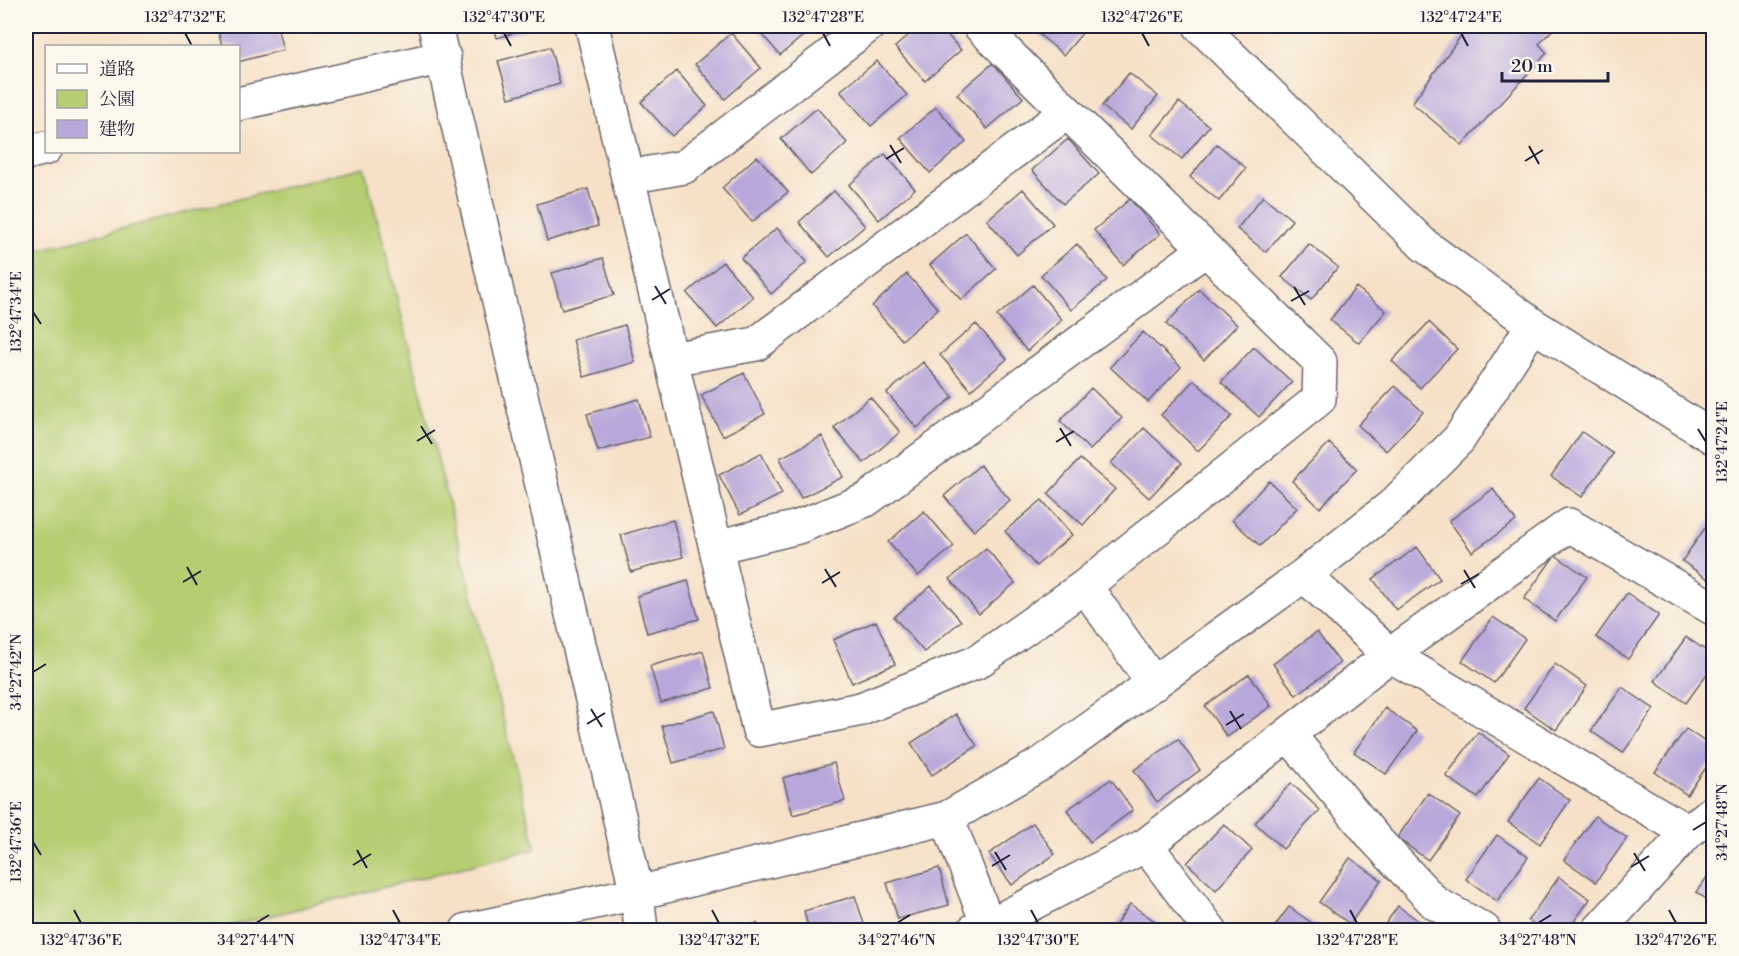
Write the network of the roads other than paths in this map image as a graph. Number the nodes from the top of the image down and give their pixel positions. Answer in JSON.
{"nodes":[{"id":1,"x":435,"y":26,"type":"edge"},
{"id":2,"x":592,"y":26,"type":"edge"},
{"id":3,"x":868,"y":26,"type":"edge"},
{"id":4,"x":980,"y":26,"type":"edge"},
{"id":5,"x":1200,"y":26,"type":"edge"},
{"id":6,"x":444,"y":57,"type":"junction"},
{"id":7,"x":240,"y":104,"type":"edge"},
{"id":8,"x":1067,"y":112,"type":"junction"},
{"id":9,"x":45,"y":148,"type":"edge"},
{"id":10,"x":26,"y":153,"type":"edge"},
{"id":11,"x":628,"y":177,"type":"junction"},
{"id":12,"x":1206,"y":249,"type":"junction"},
{"id":13,"x":1533,"y":326,"type":"junction"},
{"id":14,"x":671,"y":359,"type":"junction"},
{"id":15,"x":1713,"y":438,"type":"edge"},
{"id":16,"x":716,"y":547,"type":"junction"},
{"id":17,"x":1304,"y":575,"type":"junction"},
{"id":18,"x":1085,"y":586,"type":"junction"},
{"id":19,"x":1713,"y":609,"type":"edge"},
{"id":20,"x":1390,"y":655,"type":"junction"},
{"id":21,"x":1154,"y":684,"type":"junction"},
{"id":22,"x":1289,"y":735,"type":"junction"},
{"id":23,"x":1713,"y":811,"type":"edge"},
{"id":24,"x":947,"y":818,"type":"junction"},
{"id":25,"x":1688,"y":832,"type":"junction"},
{"id":26,"x":1146,"y":845,"type":"junction"},
{"id":27,"x":637,"y":893,"type":"junction"},
{"id":28,"x":984,"y":929,"type":"edge"},
{"id":29,"x":467,"y":930,"type":"edge"},
{"id":30,"x":641,"y":930,"type":"edge"},
{"id":31,"x":1210,"y":930,"type":"edge"},
{"id":32,"x":1484,"y":930,"type":"edge"},
{"id":33,"x":1599,"y":930,"type":"edge"}],
"edges":[{"from":1,"to":6,"type":"street"},
{"from":2,"to":11,"type":"street"},
{"from":3,"to":11,"type":"street"},
{"from":4,"to":8,"type":"street"},
{"from":5,"to":13,"type":"street"},
{"from":6,"to":7,"type":"street"},
{"from":6,"to":27,"type":"street"},
{"from":8,"to":12,"type":"street"},
{"from":8,"to":14,"type":"street"},
{"from":9,"to":10,"type":"street"},
{"from":11,"to":14,"type":"street"},
{"from":12,"to":16,"type":"street"},
{"from":12,"to":18,"type":"street"},
{"from":13,"to":15,"type":"street"},
{"from":13,"to":17,"type":"street"},
{"from":14,"to":16,"type":"street"},
{"from":16,"to":18,"type":"street"},
{"from":17,"to":20,"type":"street"},
{"from":17,"to":21,"type":"street"},
{"from":18,"to":21,"type":"street"},
{"from":19,"to":20,"type":"street"},
{"from":20,"to":22,"type":"street"},
{"from":20,"to":25,"type":"street"},
{"from":21,"to":24,"type":"street"},
{"from":22,"to":26,"type":"street"},
{"from":22,"to":32,"type":"street"},
{"from":23,"to":25,"type":"street"},
{"from":24,"to":27,"type":"street"},
{"from":24,"to":28,"type":"street"},
{"from":25,"to":33,"type":"street"},
{"from":26,"to":28,"type":"street"},
{"from":26,"to":31,"type":"street"},
{"from":27,"to":29,"type":"street"},
{"from":27,"to":30,"type":"street"}]}
